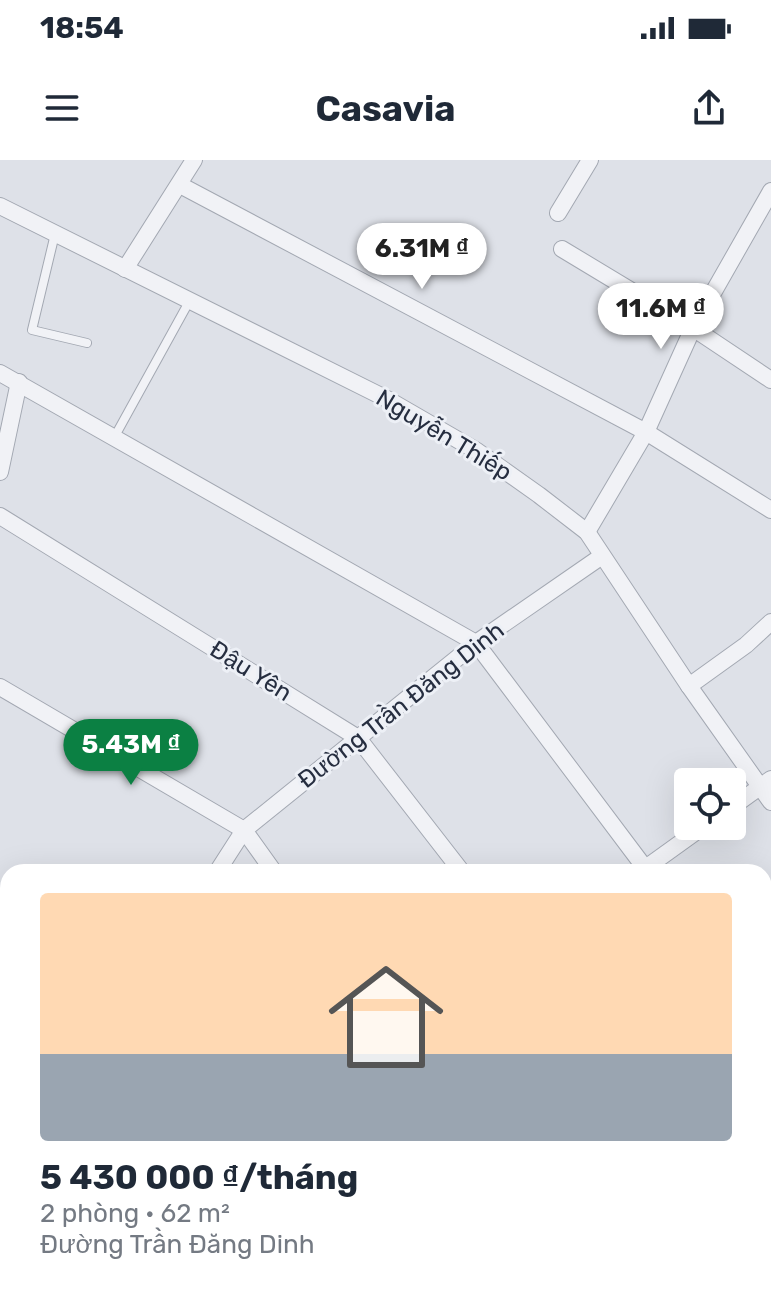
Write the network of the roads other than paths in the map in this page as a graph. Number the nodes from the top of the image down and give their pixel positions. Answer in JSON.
{"nodes":[{"id":1,"x":194,"y":160,"type":"edge"},
{"id":2,"x":590,"y":160,"type":"edge"},
{"id":3,"x":180,"y":185,"type":"junction"},
{"id":4,"x":771,"y":191,"type":"edge"},
{"id":5,"x":0,"y":206,"type":"edge"},
{"id":6,"x":558,"y":213,"type":"dead end"},
{"id":7,"x":55,"y":234,"type":"junction"},
{"id":8,"x":562,"y":249,"type":"dead end"},
{"id":9,"x":125,"y":269,"type":"junction"},
{"id":10,"x":190,"y":299,"type":"junction"},
{"id":11,"x":693,"y":328,"type":"junction"},
{"id":12,"x":87,"y":343,"type":"dead end"},
{"id":13,"x":0,"y":373,"type":"edge"},
{"id":14,"x":771,"y":380,"type":"edge"},
{"id":15,"x":19,"y":382,"type":"junction"},
{"id":16,"x":646,"y":432,"type":"junction"},
{"id":17,"x":115,"y":436,"type":"junction"},
{"id":18,"x":0,"y":472,"type":"edge"},
{"id":19,"x":771,"y":510,"type":"edge"},
{"id":20,"x":0,"y":516,"type":"edge"},
{"id":21,"x":587,"y":532,"type":"junction"},
{"id":22,"x":602,"y":556,"type":"junction"},
{"id":23,"x":771,"y":622,"type":"edge"},
{"id":24,"x":476,"y":643,"type":"junction"},
{"id":25,"x":689,"y":686,"type":"junction"},
{"id":26,"x":0,"y":687,"type":"edge"},
{"id":27,"x":358,"y":738,"type":"junction"},
{"id":28,"x":766,"y":783,"type":"edge"},
{"id":29,"x":746,"y":797,"type":"edge"},
{"id":30,"x":771,"y":802,"type":"edge"},
{"id":31,"x":244,"y":830,"type":"junction"},
{"id":32,"x":685,"y":840,"type":"edge"},
{"id":33,"x":222,"y":864,"type":"edge"},
{"id":34,"x":268,"y":864,"type":"edge"},
{"id":35,"x":456,"y":864,"type":"edge"},
{"id":36,"x":639,"y":864,"type":"edge"},
{"id":37,"x":653,"y":864,"type":"edge"}],
"edges":[{"from":1,"to":3,"type":"street"},
{"from":2,"to":6,"type":"street"},
{"from":3,"to":9,"type":"street"},
{"from":3,"to":16,"type":"street"},
{"from":4,"to":11,"type":"street"},
{"from":5,"to":7,"type":"street","name":"Nguyễn Thiếp"},
{"from":7,"to":9,"type":"street","name":"Nguyễn Thiếp"},
{"from":7,"to":12,"type":"lane"},
{"from":8,"to":11,"type":"street"},
{"from":9,"to":10,"type":"street","name":"Nguyễn Thiếp"},
{"from":10,"to":17,"type":"lane"},
{"from":10,"to":21,"type":"street","name":"Nguyễn Thiếp"},
{"from":11,"to":14,"type":"street"},
{"from":11,"to":16,"type":"street"},
{"from":13,"to":15,"type":"street"},
{"from":15,"to":17,"type":"street"},
{"from":15,"to":18,"type":"street"},
{"from":16,"to":19,"type":"street"},
{"from":16,"to":21,"type":"street"},
{"from":17,"to":24,"type":"street"},
{"from":20,"to":27,"type":"street","name":"Đậu Yên"},
{"from":21,"to":22,"type":"street","name":"Nguyễn Thiếp"},
{"from":22,"to":24,"type":"street","name":"Đường Trần Đăng Dinh"},
{"from":22,"to":25,"type":"street","name":"Nguyễn Thiếp"},
{"from":23,"to":25,"type":"street"},
{"from":24,"to":27,"type":"street","name":"Đường Trần Đăng Dinh"},
{"from":24,"to":36,"type":"street"},
{"from":25,"to":28,"type":"street","name":"Nguyễn Thiếp"},
{"from":26,"to":31,"type":"street"},
{"from":27,"to":31,"type":"street","name":"Đường Trần Đăng Dinh"},
{"from":27,"to":35,"type":"street","name":"Đậu Yên"},
{"from":28,"to":29,"type":"street"},
{"from":28,"to":30,"type":"street","name":"Nguyễn Thiếp"},
{"from":31,"to":33,"type":"street","name":"Đường Trần Đăng Dinh"},
{"from":31,"to":34,"type":"street"},
{"from":32,"to":37,"type":"street"}]}
